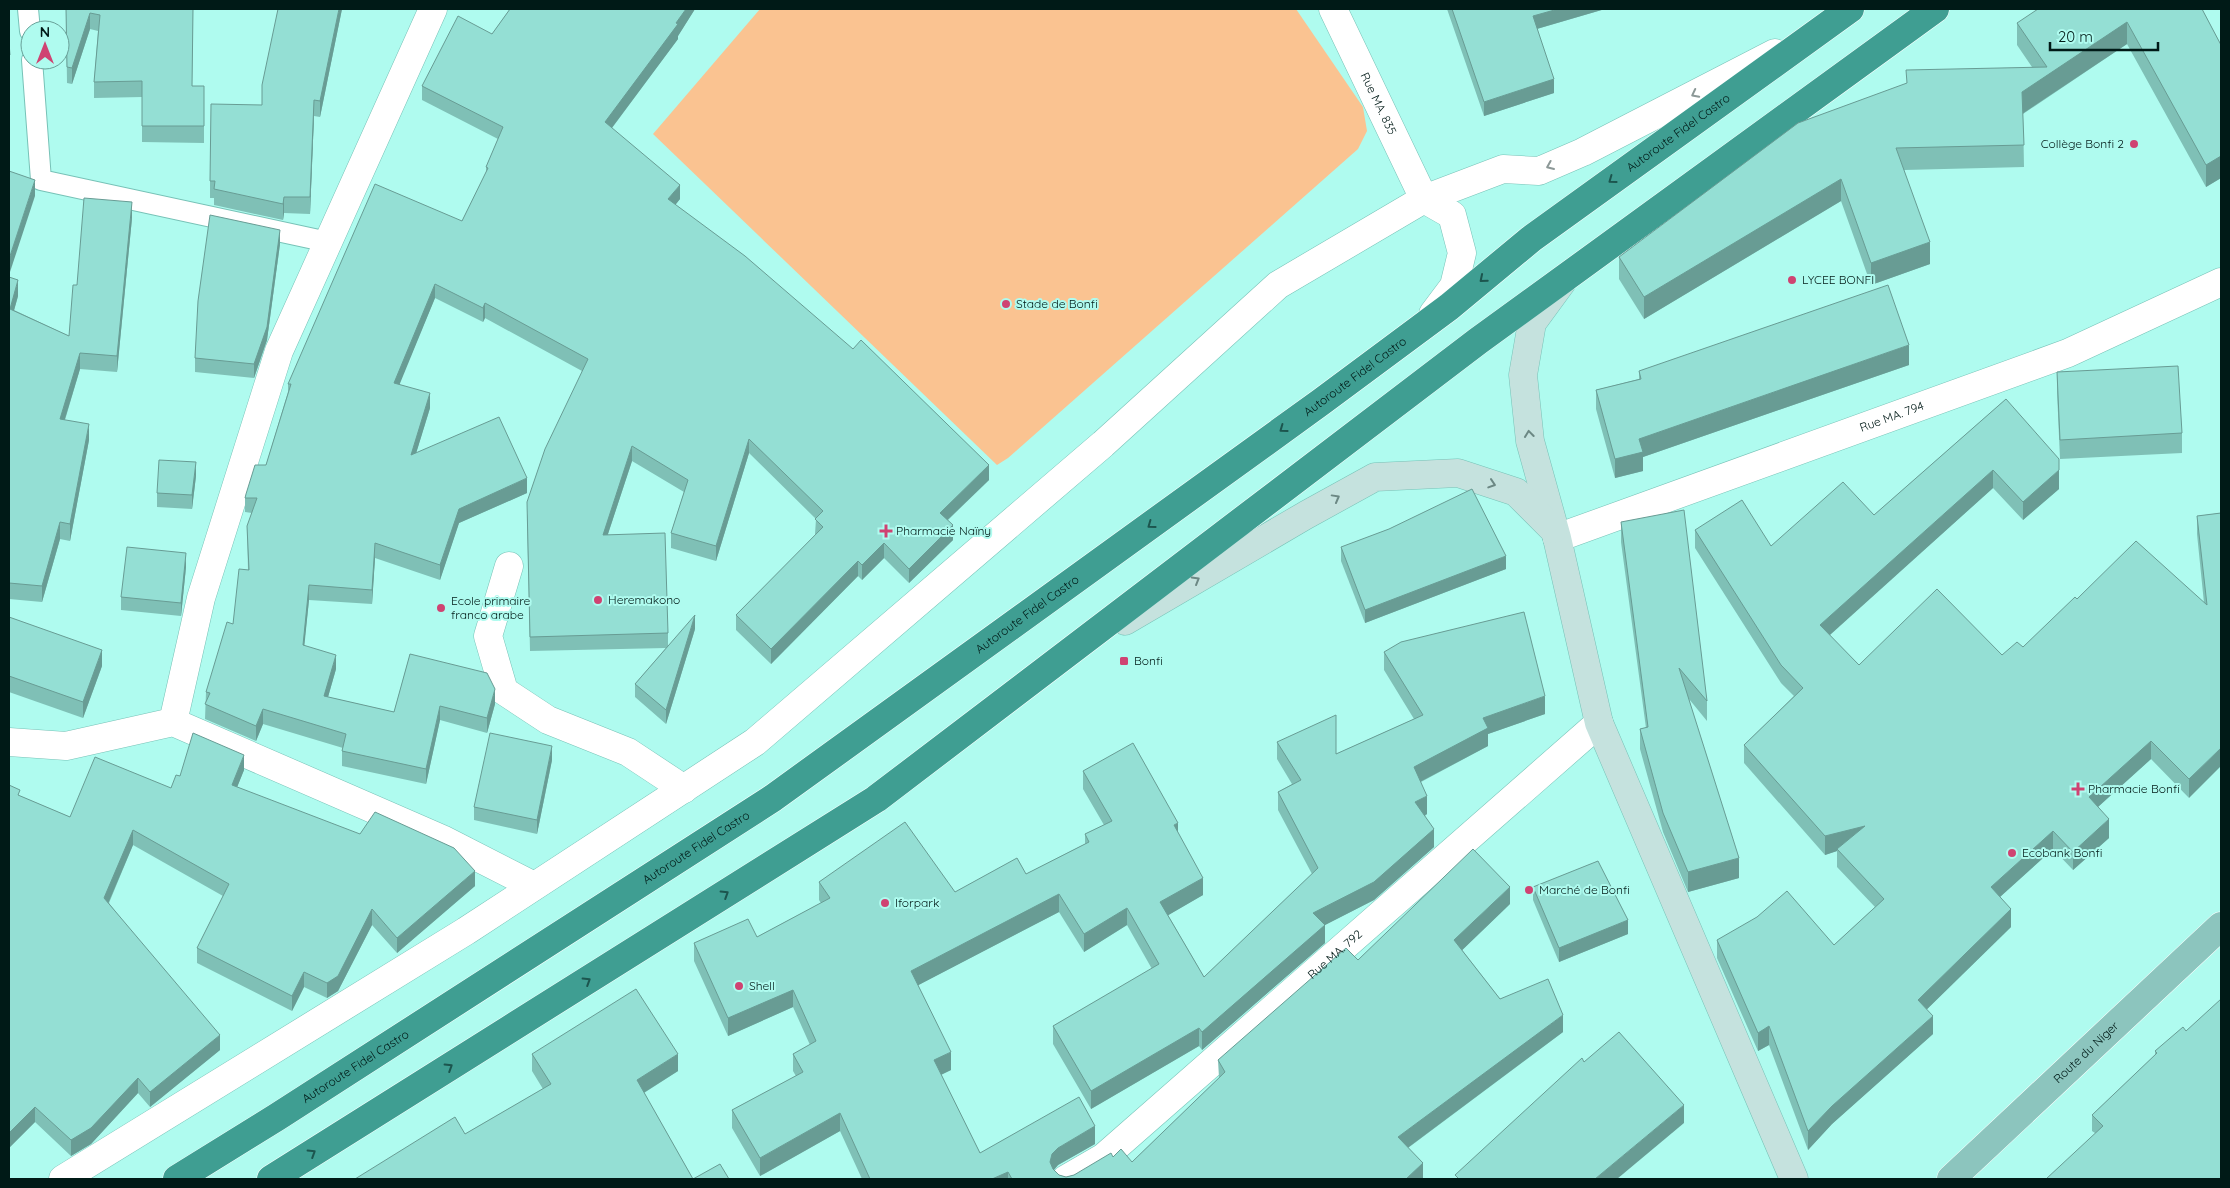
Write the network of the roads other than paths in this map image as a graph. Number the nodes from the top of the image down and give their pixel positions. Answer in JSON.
{"nodes":[{"id":1,"x":433,"y":9,"type":"edge"},
{"id":2,"x":1333,"y":9,"type":"edge"},
{"id":3,"x":1850,"y":9,"type":"edge"},
{"id":4,"x":1935,"y":9,"type":"edge"},
{"id":5,"x":1816,"y":32,"type":"junction"},
{"id":6,"x":33,"y":70,"type":"edge"},
{"id":7,"x":1424,"y":199,"type":"junction"},
{"id":8,"x":328,"y":242,"type":"junction"},
{"id":9,"x":1564,"y":279,"type":"junction"},
{"id":10,"x":2221,"y":282,"type":"edge"},
{"id":11,"x":1426,"y":324,"type":"junction"},
{"id":12,"x":1556,"y":534,"type":"junction"},
{"id":13,"x":509,"y":566,"type":"dead end"},
{"id":14,"x":1063,"y":657,"type":"junction"},
{"id":15,"x":173,"y":722,"type":"junction"},
{"id":16,"x":1599,"y":723,"type":"junction"},
{"id":17,"x":9,"y":742,"type":"edge"},
{"id":18,"x":684,"y":789,"type":"junction"},
{"id":19,"x":534,"y":886,"type":"junction"},
{"id":20,"x":2221,"y":926,"type":"edge"},
{"id":21,"x":63,"y":1179,"type":"edge"},
{"id":22,"x":177,"y":1179,"type":"edge"},
{"id":23,"x":270,"y":1179,"type":"edge"},
{"id":24,"x":1066,"y":1179,"type":"edge"},
{"id":25,"x":1794,"y":1179,"type":"edge"},
{"id":26,"x":1951,"y":1179,"type":"edge"}],
"edges":[{"from":1,"to":8,"type":"street"},
{"from":2,"to":7,"type":"street","name":"Rue MA. 835"},
{"from":3,"to":5,"type":"highway","name":"Autoroute Fidel Castro"},
{"from":4,"to":9,"type":"highway"},
{"from":5,"to":7,"type":"street","one_way":true},
{"from":5,"to":11,"type":"highway","name":"Autoroute Fidel Castro","one_way":true},
{"from":6,"to":8,"type":"lane"},
{"from":7,"to":11,"type":"street"},
{"from":7,"to":18,"type":"street"},
{"from":8,"to":15,"type":"street"},
{"from":12,"to":9,"type":"street","one_way":true},
{"from":9,"to":14,"type":"highway"},
{"from":10,"to":12,"type":"street","name":"Rue MA. 794"},
{"from":11,"to":22,"type":"highway","name":"Autoroute Fidel Castro","one_way":true},
{"from":14,"to":12,"type":"street","one_way":true},
{"from":12,"to":16,"type":"street"},
{"from":13,"to":18,"type":"street"},
{"from":23,"to":14,"type":"highway","one_way":true},
{"from":15,"to":17,"type":"street"},
{"from":15,"to":19,"type":"street"},
{"from":16,"to":24,"type":"street","name":"Rue MA. 792"},
{"from":16,"to":25,"type":"street"},
{"from":18,"to":19,"type":"street"},
{"from":19,"to":21,"type":"street"},
{"from":20,"to":26,"type":"main road","name":"Route du Niger"}]}
